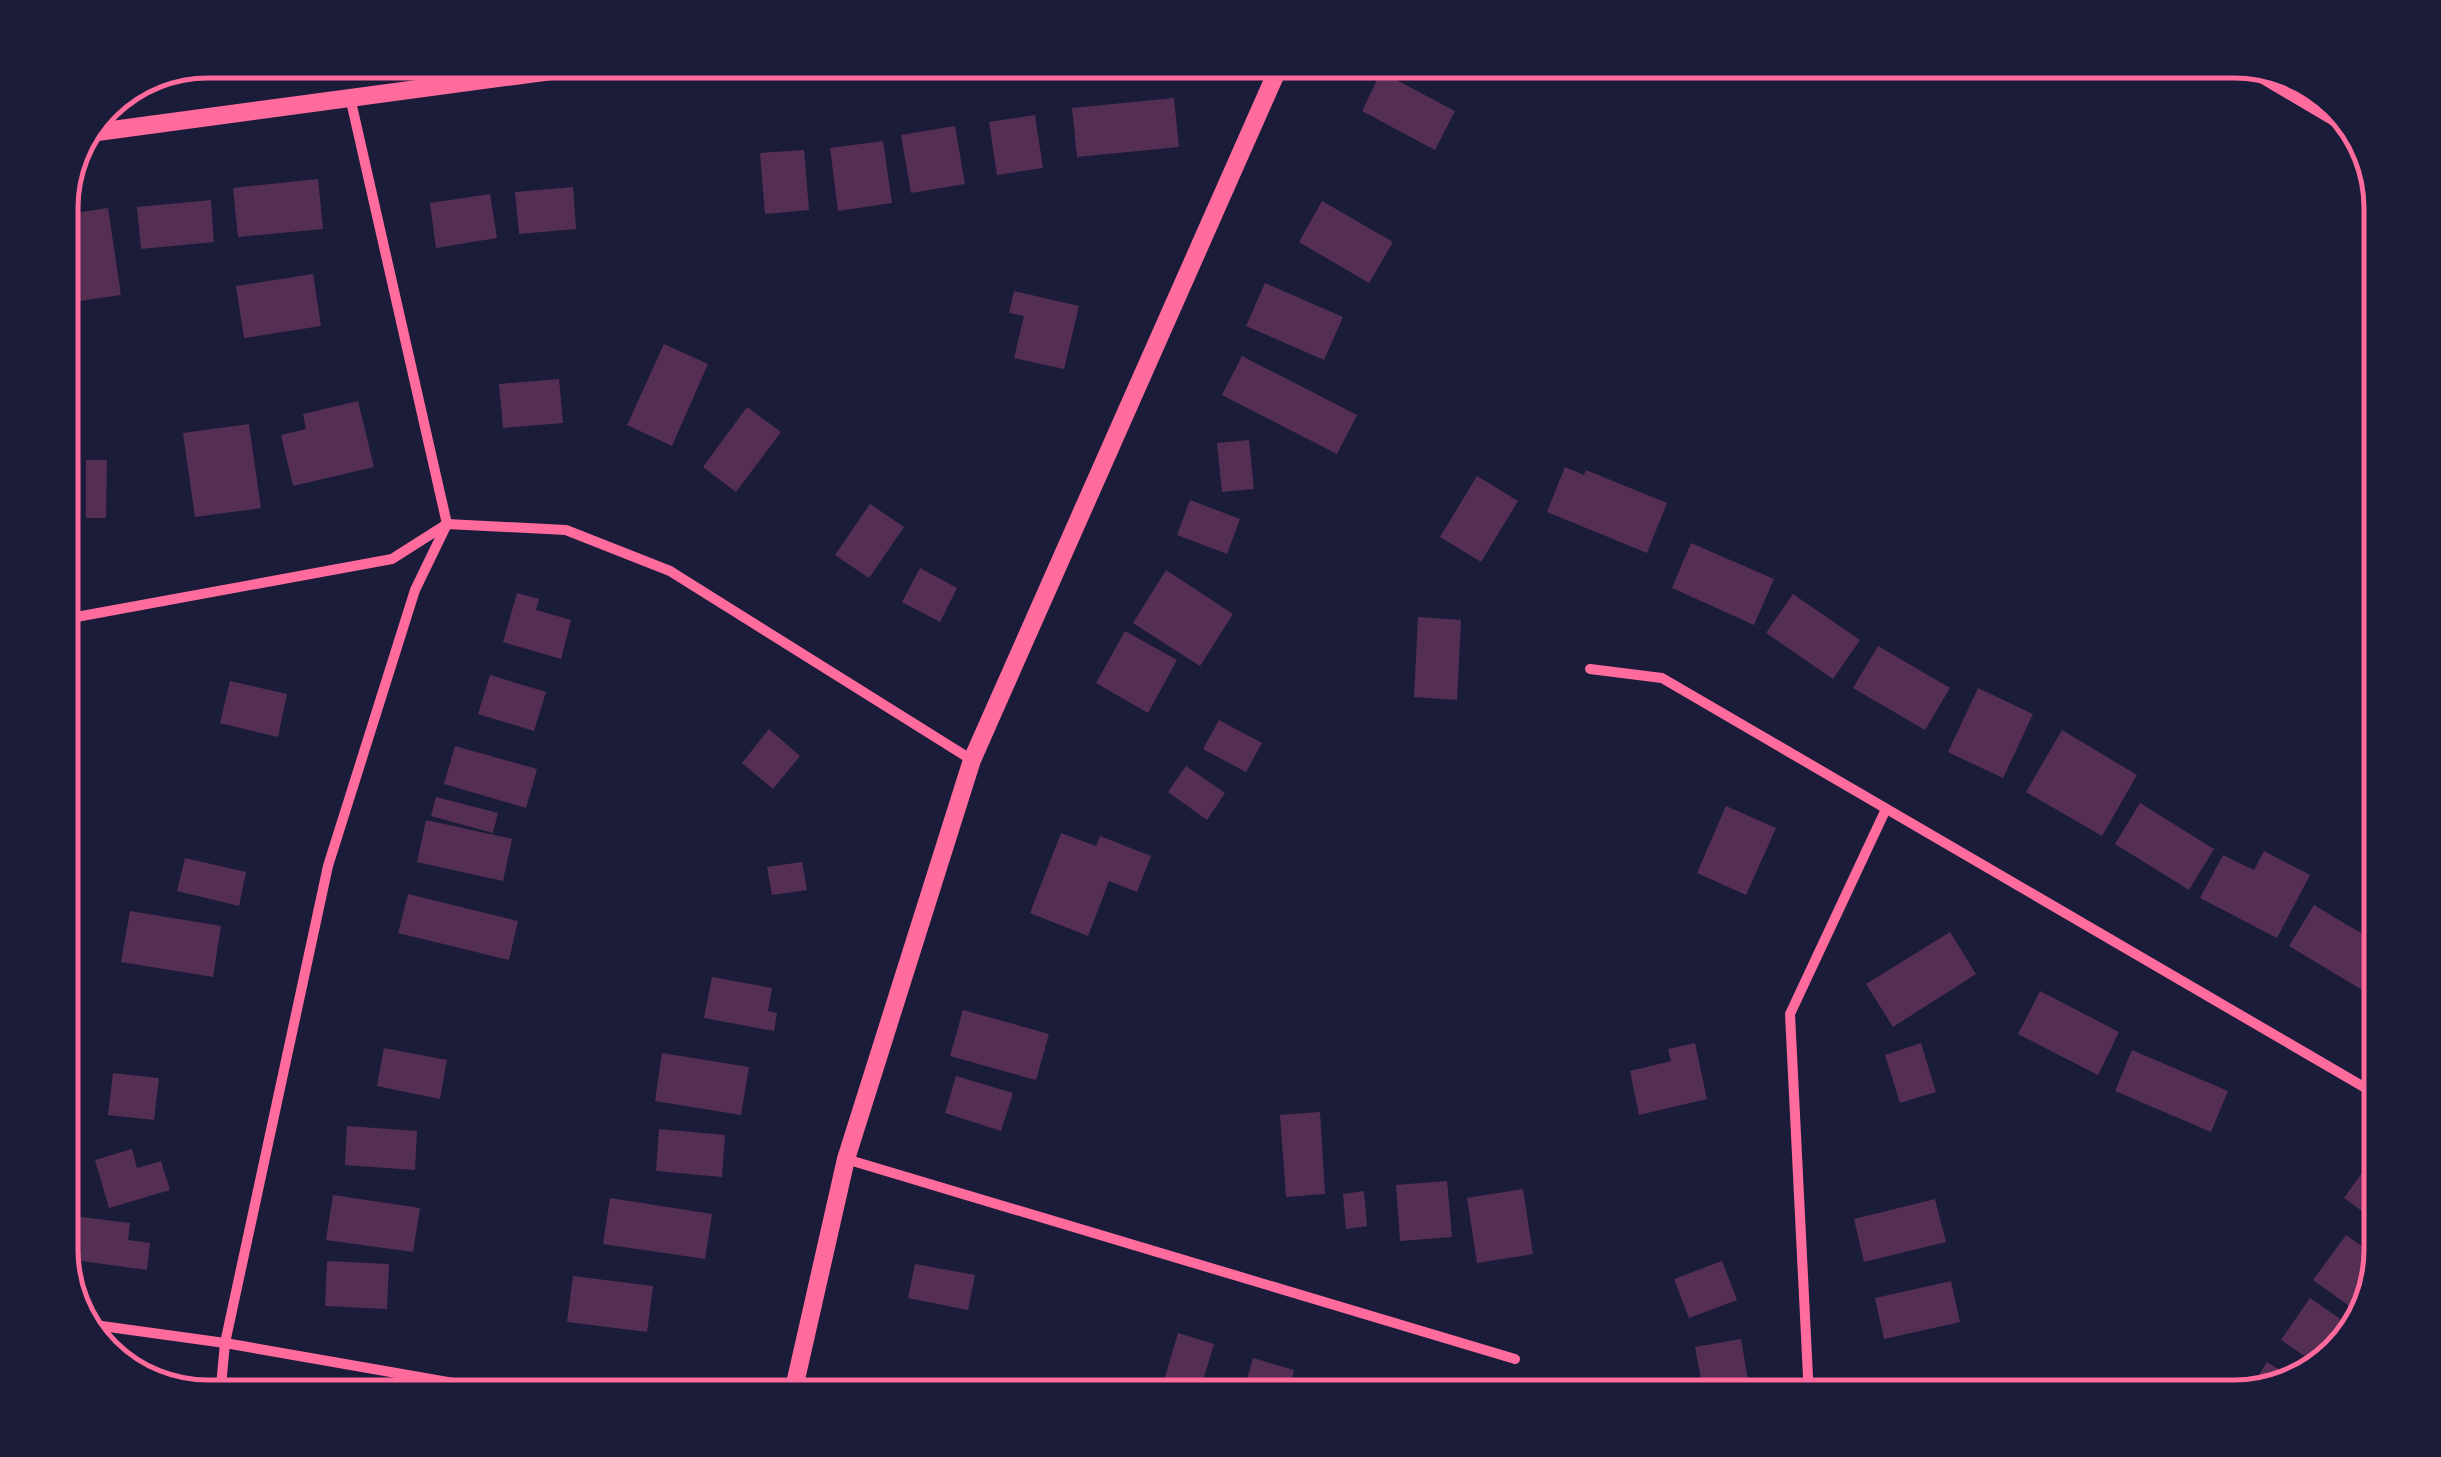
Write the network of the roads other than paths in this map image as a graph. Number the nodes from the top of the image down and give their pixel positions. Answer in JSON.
{"nodes":[{"id":1,"x":499,"y":78,"type":"edge"},
{"id":2,"x":1274,"y":78,"type":"edge"},
{"id":3,"x":350,"y":98,"type":"junction"},
{"id":4,"x":102,"y":131,"type":"edge"},
{"id":5,"x":446,"y":524,"type":"junction"},
{"id":6,"x":78,"y":617,"type":"edge"},
{"id":7,"x":1590,"y":669,"type":"dead end"},
{"id":8,"x":972,"y":760,"type":"junction"},
{"id":9,"x":1886,"y":809,"type":"junction"},
{"id":10,"x":2364,"y":1086,"type":"edge"},
{"id":11,"x":846,"y":1159,"type":"junction"},
{"id":12,"x":102,"y":1326,"type":"edge"},
{"id":13,"x":225,"y":1343,"type":"junction"},
{"id":14,"x":1515,"y":1359,"type":"dead end"},
{"id":15,"x":222,"y":1380,"type":"edge"},
{"id":16,"x":437,"y":1380,"type":"edge"},
{"id":17,"x":796,"y":1380,"type":"edge"},
{"id":18,"x":1808,"y":1380,"type":"edge"}],
"edges":[{"from":1,"to":3,"type":"street"},
{"from":2,"to":8,"type":"street"},
{"from":3,"to":4,"type":"street"},
{"from":3,"to":5,"type":"street"},
{"from":5,"to":6,"type":"street"},
{"from":5,"to":8,"type":"street"},
{"from":5,"to":13,"type":"street"},
{"from":7,"to":9,"type":"street"},
{"from":8,"to":11,"type":"street"},
{"from":9,"to":10,"type":"street"},
{"from":9,"to":18,"type":"street"},
{"from":11,"to":14,"type":"street"},
{"from":11,"to":17,"type":"street"},
{"from":12,"to":13,"type":"street"},
{"from":13,"to":15,"type":"street"},
{"from":13,"to":16,"type":"street"}]}
